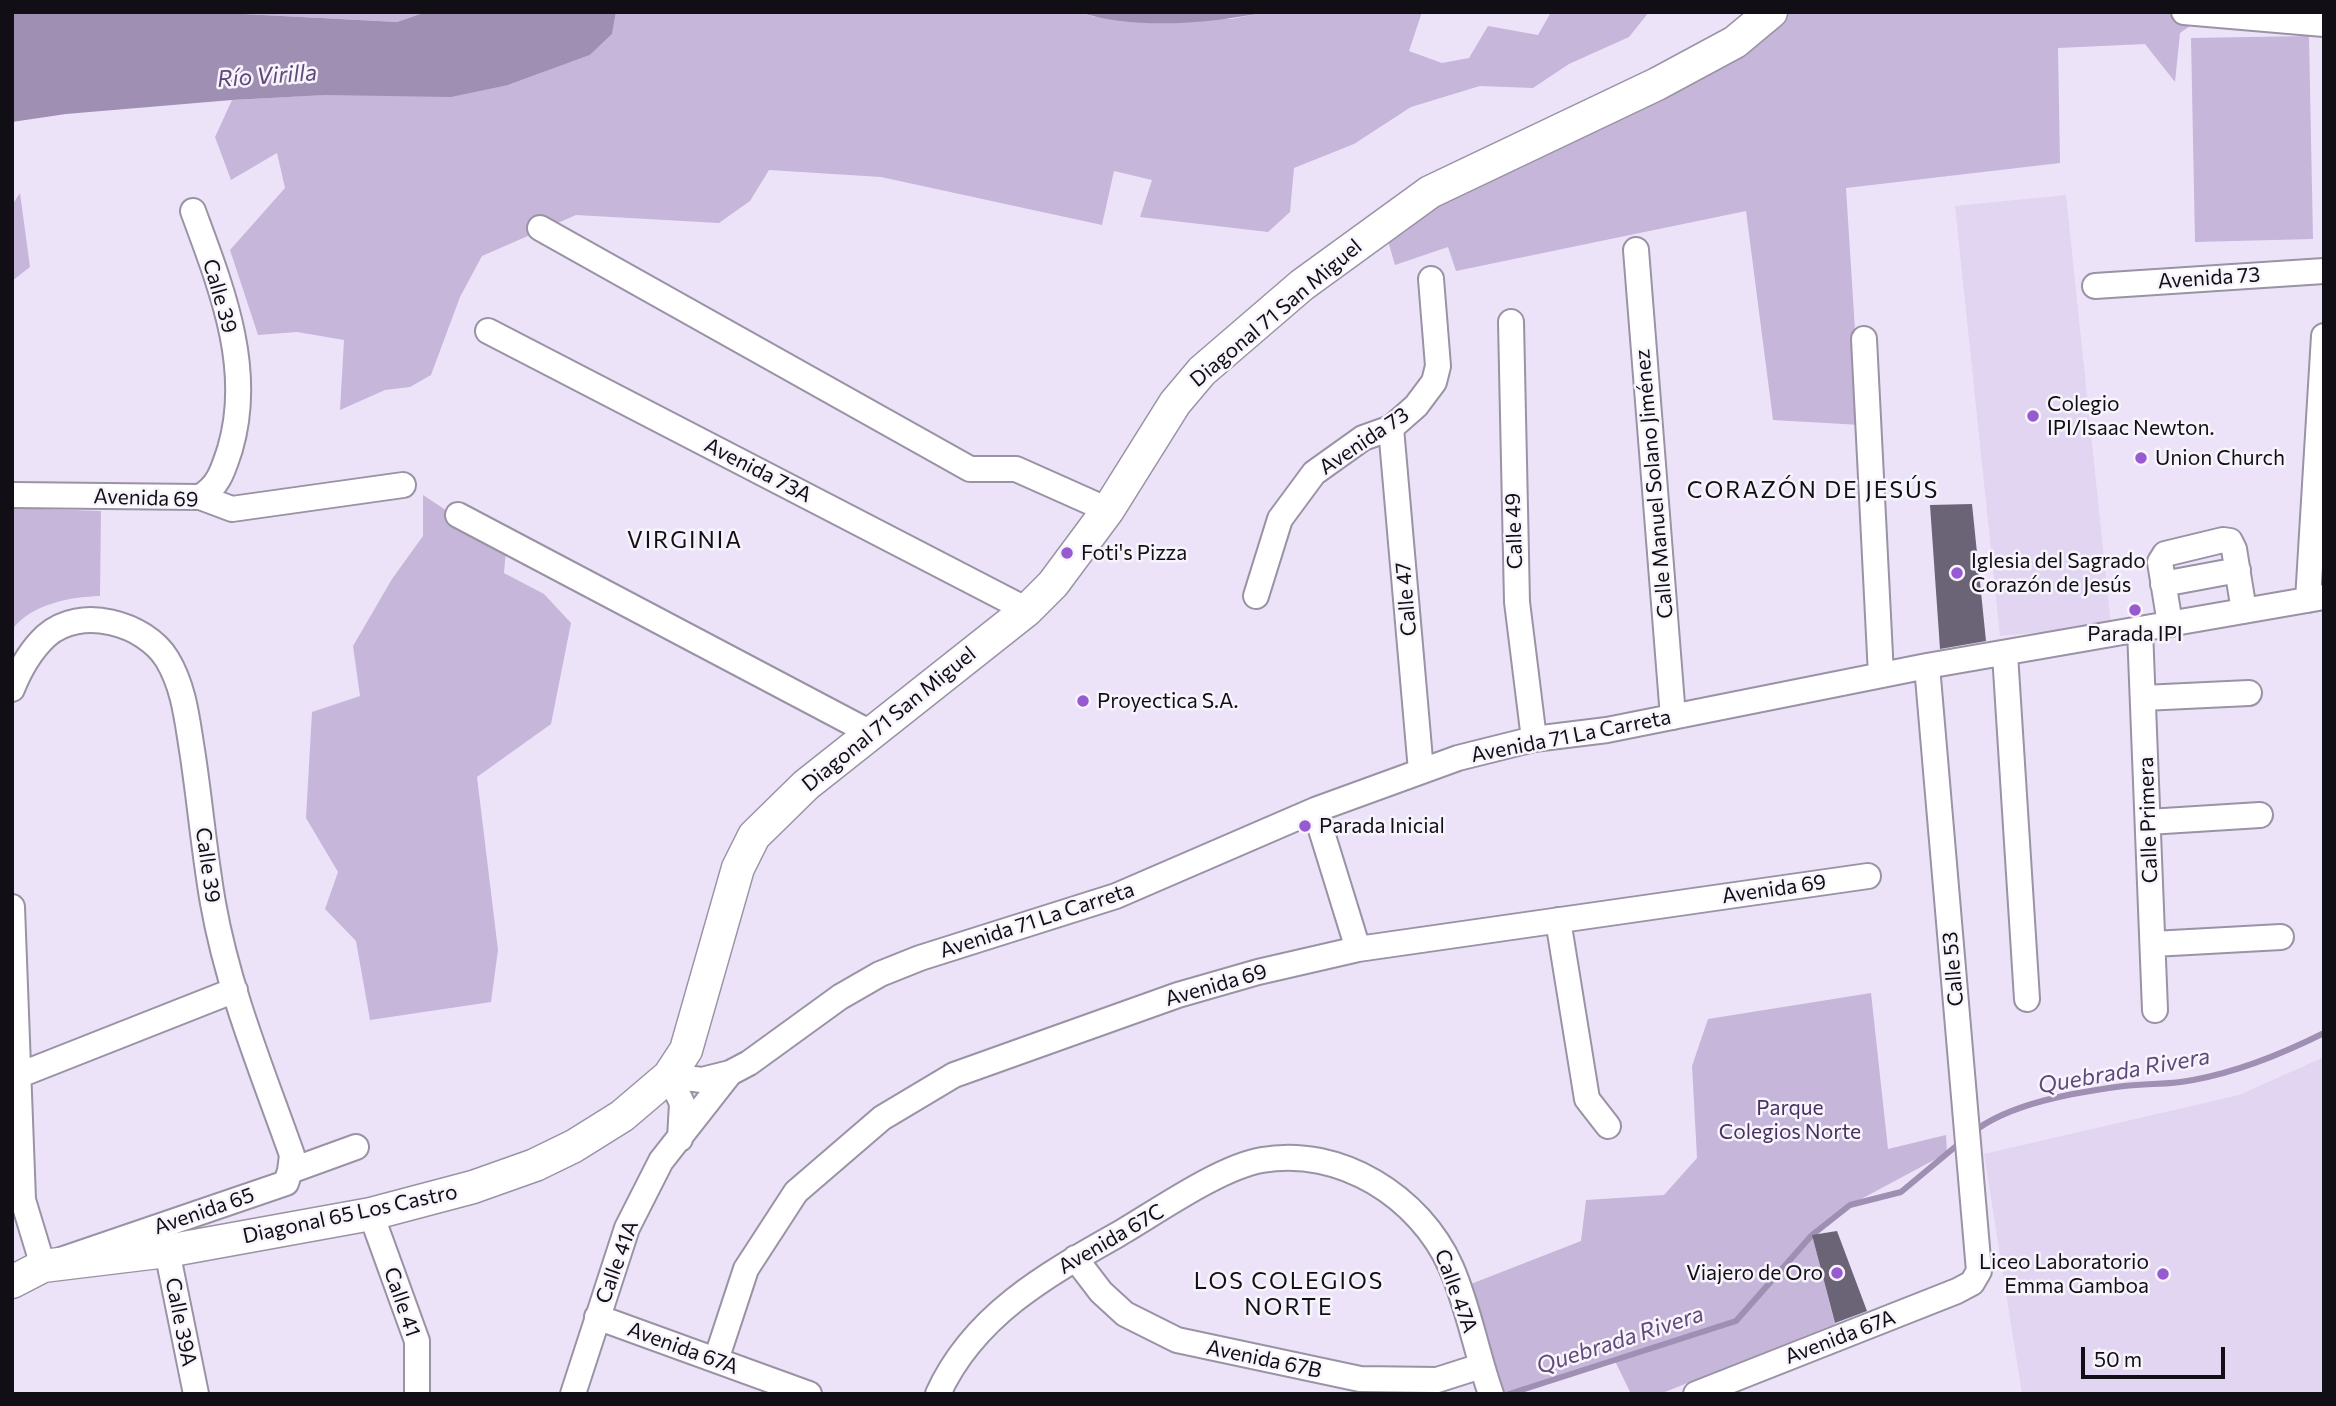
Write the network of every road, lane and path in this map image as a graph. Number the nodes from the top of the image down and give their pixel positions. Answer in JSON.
{"nodes":[{"id":1,"x":1771,"y":12,"type":"edge"},
{"id":2,"x":2185,"y":12,"type":"edge"},
{"id":3,"x":2324,"y":24,"type":"edge"},
{"id":4,"x":193,"y":211,"type":"dead end"},
{"id":5,"x":540,"y":228,"type":"dead end"},
{"id":6,"x":1636,"y":250,"type":"dead end"},
{"id":7,"x":2324,"y":271,"type":"edge"},
{"id":8,"x":1431,"y":279,"type":"dead end"},
{"id":9,"x":2095,"y":286,"type":"dead end"},
{"id":10,"x":1511,"y":322,"type":"dead end"},
{"id":11,"x":488,"y":331,"type":"dead end"},
{"id":12,"x":2324,"y":337,"type":"edge"},
{"id":13,"x":1864,"y":339,"type":"dead end"},
{"id":14,"x":1391,"y":428,"type":"junction"},
{"id":15,"x":403,"y":485,"type":"dead end"},
{"id":16,"x":12,"y":495,"type":"edge"},
{"id":17,"x":200,"y":497,"type":"junction"},
{"id":18,"x":1108,"y":510,"type":"junction"},
{"id":19,"x":458,"y":514,"type":"dead end"},
{"id":20,"x":1256,"y":596,"type":"dead end"},
{"id":21,"x":2316,"y":599,"type":"edge"},
{"id":22,"x":1027,"y":610,"type":"junction"},
{"id":23,"x":2244,"y":611,"type":"junction"},
{"id":24,"x":2170,"y":624,"type":"junction"},
{"id":25,"x":2140,"y":630,"type":"junction"},
{"id":26,"x":2005,"y":654,"type":"junction"},
{"id":27,"x":1927,"y":666,"type":"junction"},
{"id":28,"x":1881,"y":675,"type":"junction"},
{"id":29,"x":12,"y":689,"type":"edge"},
{"id":30,"x":2249,"y":693,"type":"dead end"},
{"id":31,"x":2143,"y":698,"type":"junction"},
{"id":32,"x":1673,"y":717,"type":"junction"},
{"id":33,"x":869,"y":732,"type":"junction"},
{"id":34,"x":1534,"y":739,"type":"junction"},
{"id":35,"x":1422,"y":771,"type":"junction"},
{"id":36,"x":1315,"y":810,"type":"junction"},
{"id":37,"x":2260,"y":815,"type":"dead end"},
{"id":38,"x":2148,"y":822,"type":"junction"},
{"id":39,"x":1868,"y":876,"type":"dead end"},
{"id":40,"x":12,"y":907,"type":"edge"},
{"id":41,"x":1558,"y":920,"type":"junction"},
{"id":42,"x":2281,"y":937,"type":"dead end"},
{"id":43,"x":2153,"y":944,"type":"junction"},
{"id":44,"x":1358,"y":949,"type":"junction"},
{"id":45,"x":235,"y":990,"type":"junction"},
{"id":46,"x":2027,"y":999,"type":"dead end"},
{"id":47,"x":2155,"y":1010,"type":"dead end"},
{"id":48,"x":730,"y":1073,"type":"junction"},
{"id":49,"x":17,"y":1076,"type":"junction"},
{"id":50,"x":669,"y":1076,"type":"junction"},
{"id":51,"x":1608,"y":1126,"type":"dead end"},
{"id":52,"x":680,"y":1139,"type":"junction"},
{"id":53,"x":356,"y":1147,"type":"dead end"},
{"id":54,"x":1326,"y":1162,"type":"joint"},
{"id":55,"x":290,"y":1171,"type":"junction"},
{"id":56,"x":371,"y":1214,"type":"junction"},
{"id":57,"x":167,"y":1251,"type":"junction"},
{"id":58,"x":1075,"y":1258,"type":"junction"},
{"id":59,"x":43,"y":1266,"type":"junction"},
{"id":60,"x":1979,"y":1272,"type":"joint"},
{"id":61,"x":12,"y":1282,"type":"edge"},
{"id":62,"x":597,"y":1317,"type":"junction"},
{"id":63,"x":716,"y":1360,"type":"junction"},
{"id":64,"x":1486,"y":1382,"type":"edge"},
{"id":65,"x":196,"y":1394,"type":"edge"},
{"id":66,"x":417,"y":1394,"type":"edge"},
{"id":67,"x":573,"y":1394,"type":"edge"},
{"id":68,"x":809,"y":1394,"type":"edge"},
{"id":69,"x":938,"y":1394,"type":"edge"},
{"id":70,"x":1696,"y":1394,"type":"edge"}],
"edges":[{"from":1,"to":18,"type":"main road","name":"Diagonal 71 San Miguel"},
{"from":2,"to":3,"type":"street"},
{"from":4,"to":17,"type":"street","name":"Calle 39"},
{"from":5,"to":18,"type":"street"},
{"from":6,"to":32,"type":"street","name":"Calle Manuel Solano Jiménez"},
{"from":7,"to":9,"type":"street","name":"Avenida 73"},
{"from":8,"to":14,"type":"street","name":"Avenida 73"},
{"from":10,"to":34,"type":"street","name":"Calle 49"},
{"from":11,"to":22,"type":"street","name":"Avenida 73A"},
{"from":12,"to":21,"type":"street"},
{"from":13,"to":28,"type":"street"},
{"from":14,"to":20,"type":"street","name":"Avenida 73"},
{"from":14,"to":35,"type":"street","name":"Calle 47"},
{"from":15,"to":17,"type":"street","name":"Avenida 69"},
{"from":16,"to":17,"type":"street","name":"Avenida 69"},
{"from":18,"to":22,"type":"main road","name":"Diagonal 71 San Miguel"},
{"from":19,"to":33,"type":"street"},
{"from":21,"to":23,"type":"street","name":"Avenida 71 La Carreta"},
{"from":22,"to":33,"type":"main road","name":"Diagonal 71 San Miguel"},
{"from":23,"to":24,"type":"street","name":"Avenida 71 La Carreta"},
{"from":23,"to":24,"type":"street"},
{"from":24,"to":25,"type":"street","name":"Avenida 71 La Carreta"},
{"from":25,"to":26,"type":"street","name":"Avenida 71 La Carreta"},
{"from":25,"to":31,"type":"street","name":"Calle Primera"},
{"from":26,"to":27,"type":"street","name":"Avenida 71 La Carreta"},
{"from":26,"to":46,"type":"street"},
{"from":27,"to":28,"type":"street","name":"Avenida 71 La Carreta"},
{"from":27,"to":60,"type":"street","name":"Calle 53"},
{"from":28,"to":32,"type":"street","name":"Avenida 71 La Carreta"},
{"from":29,"to":45,"type":"street","name":"Calle 39"},
{"from":30,"to":31,"type":"street"},
{"from":31,"to":38,"type":"street","name":"Calle Primera"},
{"from":32,"to":34,"type":"street","name":"Avenida 71 La Carreta"},
{"from":33,"to":50,"type":"main road","name":"Diagonal 71 San Miguel"},
{"from":34,"to":35,"type":"street","name":"Avenida 71 La Carreta"},
{"from":35,"to":36,"type":"street","name":"Avenida 71 La Carreta"},
{"from":36,"to":44,"type":"street"},
{"from":36,"to":48,"type":"street","name":"Avenida 71 La Carreta"},
{"from":37,"to":38,"type":"street"},
{"from":38,"to":43,"type":"street","name":"Calle Primera"},
{"from":39,"to":41,"type":"street","name":"Avenida 69"},
{"from":40,"to":49,"type":"street"},
{"from":41,"to":44,"type":"street","name":"Avenida 69"},
{"from":41,"to":51,"type":"street"},
{"from":42,"to":43,"type":"street"},
{"from":43,"to":47,"type":"street","name":"Calle Primera"},
{"from":44,"to":63,"type":"street","name":"Avenida 69"},
{"from":45,"to":49,"type":"street"},
{"from":45,"to":55,"type":"street","name":"Calle 39"},
{"from":48,"to":50,"type":"street","name":"Avenida 71 La Carreta"},
{"from":48,"to":52,"type":"street","name":"Calle 41A"},
{"from":49,"to":59,"type":"street"},
{"from":50,"to":52,"type":"street"},
{"from":50,"to":56,"type":"main road","name":"Diagonal 65 Los Castro"},
{"from":52,"to":62,"type":"street","name":"Calle 41A"},
{"from":53,"to":55,"type":"street","name":"Avenida 65"},
{"from":54,"to":58,"type":"street","name":"Avenida 67C"},
{"from":54,"to":64,"type":"street","name":"Calle 47A"},
{"from":55,"to":59,"type":"street","name":"Avenida 65"},
{"from":56,"to":57,"type":"main road","name":"Diagonal 65 Los Castro"},
{"from":56,"to":66,"type":"street","name":"Calle 41"},
{"from":57,"to":59,"type":"main road","name":"Diagonal 65 Los Castro"},
{"from":57,"to":65,"type":"street","name":"Calle 39A"},
{"from":58,"to":64,"type":"street","name":"Avenida 67B"},
{"from":58,"to":69,"type":"street","name":"Avenida 67C"},
{"from":59,"to":61,"type":"main road"},
{"from":60,"to":70,"type":"street","name":"Avenida 67A"},
{"from":62,"to":63,"type":"street","name":"Avenida 67A"},
{"from":62,"to":67,"type":"street","name":"Calle 41A"},
{"from":63,"to":68,"type":"street","name":"Avenida 67A"}]}
